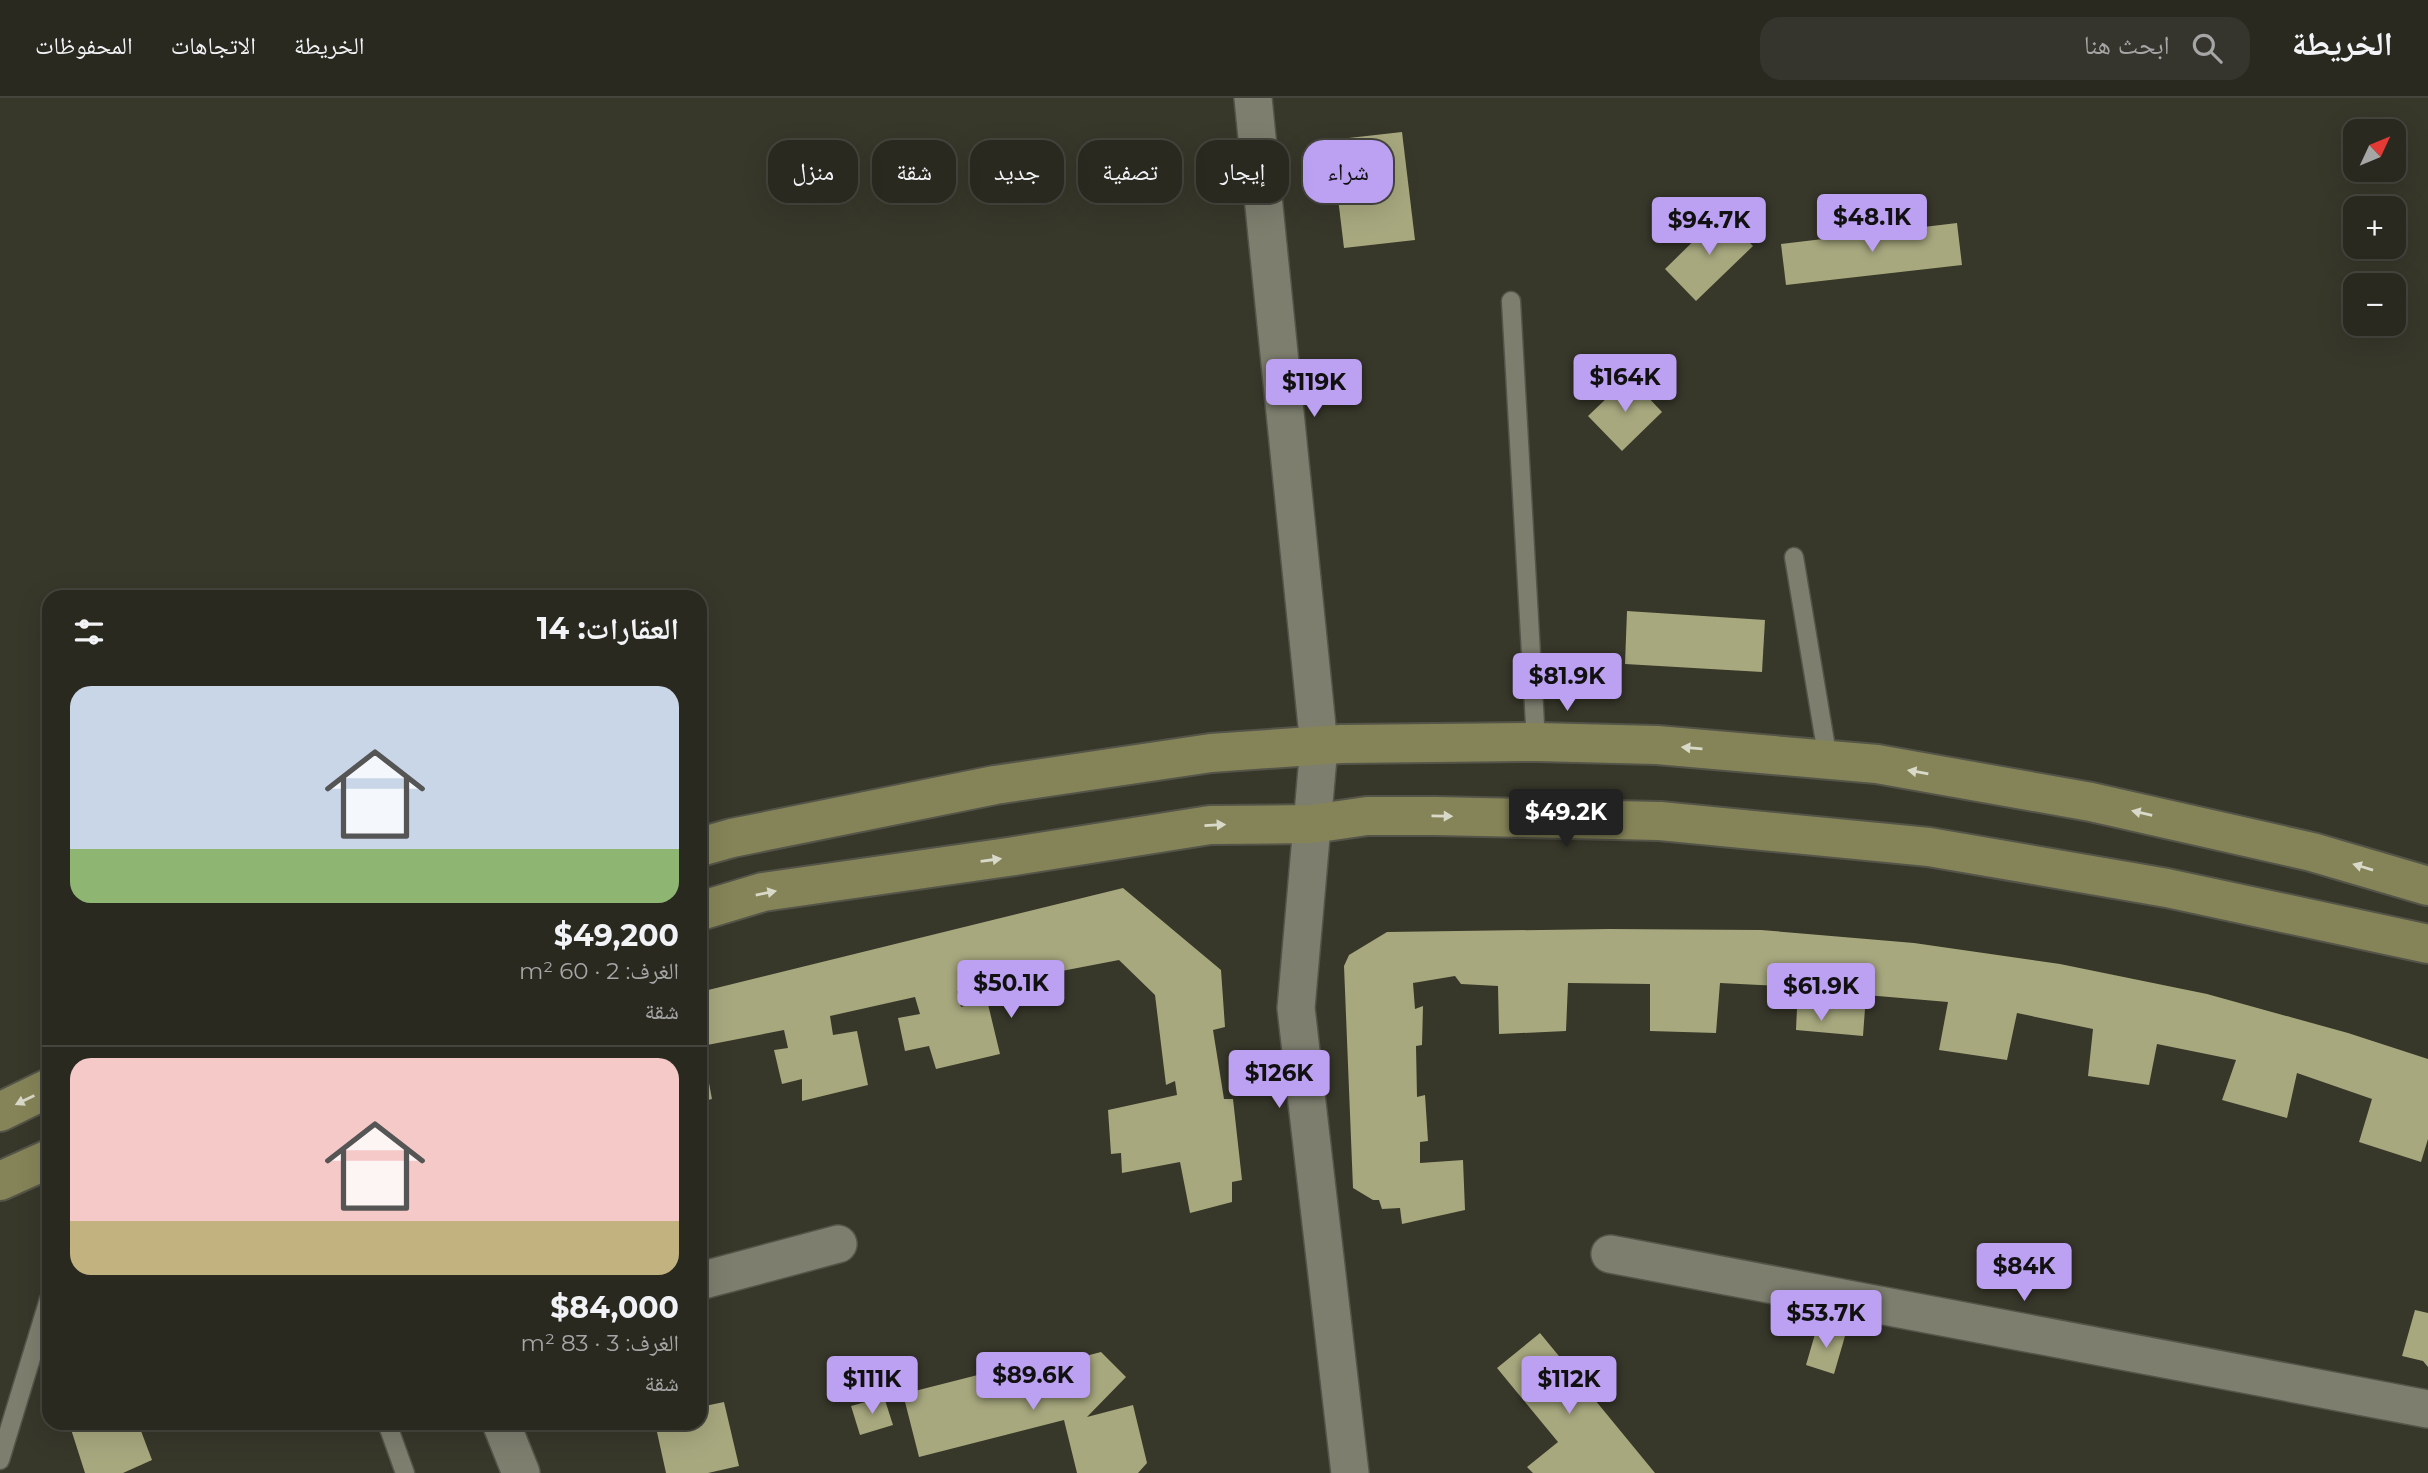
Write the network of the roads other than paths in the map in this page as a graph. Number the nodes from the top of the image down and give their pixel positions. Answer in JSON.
{"nodes":[{"id":1,"x":1252,"y":98,"type":"edge"},
{"id":2,"x":1511,"y":301,"type":"dead end"},
{"id":3,"x":1794,"y":557,"type":"dead end"},
{"id":4,"x":1536,"y":742,"type":"junction"},
{"id":5,"x":1319,"y":746,"type":"junction"},
{"id":6,"x":1828,"y":760,"type":"junction"},
{"id":7,"x":1312,"y":824,"type":"junction"},
{"id":8,"x":707,"y":845,"type":"edge"},
{"id":9,"x":2428,"y":886,"type":"edge"},
{"id":10,"x":707,"y":909,"type":"edge"},
{"id":11,"x":2428,"y":944,"type":"edge"},
{"id":12,"x":42,"y":1091,"type":"edge"},
{"id":13,"x":0,"y":1112,"type":"edge"},
{"id":14,"x":42,"y":1162,"type":"edge"},
{"id":15,"x":0,"y":1181,"type":"edge"},
{"id":16,"x":838,"y":1244,"type":"dead end"},
{"id":17,"x":1610,"y":1254,"type":"dead end"},
{"id":18,"x":707,"y":1279,"type":"edge"},
{"id":19,"x":42,"y":1323,"type":"edge"},
{"id":20,"x":2428,"y":1409,"type":"edge"},
{"id":21,"x":390,"y":1430,"type":"edge"},
{"id":22,"x":504,"y":1430,"type":"edge"},
{"id":23,"x":0,"y":1461,"type":"edge"},
{"id":24,"x":405,"y":1473,"type":"edge"},
{"id":25,"x":521,"y":1473,"type":"edge"},
{"id":26,"x":1350,"y":1473,"type":"edge"}],
"edges":[{"from":1,"to":5,"type":"street"},
{"from":2,"to":4,"type":"lane"},
{"from":3,"to":6,"type":"lane"},
{"from":4,"to":5,"type":"main road"},
{"from":6,"to":4,"type":"main road","one_way":true},
{"from":5,"to":7,"type":"street"},
{"from":5,"to":8,"type":"main road"},
{"from":9,"to":6,"type":"main road","one_way":true},
{"from":10,"to":7,"type":"main road","one_way":true},
{"from":7,"to":11,"type":"main road","one_way":true},
{"from":7,"to":26,"type":"street"},
{"from":12,"to":13,"type":"main road","one_way":true},
{"from":14,"to":15,"type":"main road"},
{"from":16,"to":18,"type":"street"},
{"from":17,"to":20,"type":"street"},
{"from":19,"to":23,"type":"lane"},
{"from":21,"to":24,"type":"lane"},
{"from":22,"to":25,"type":"street"}]}
